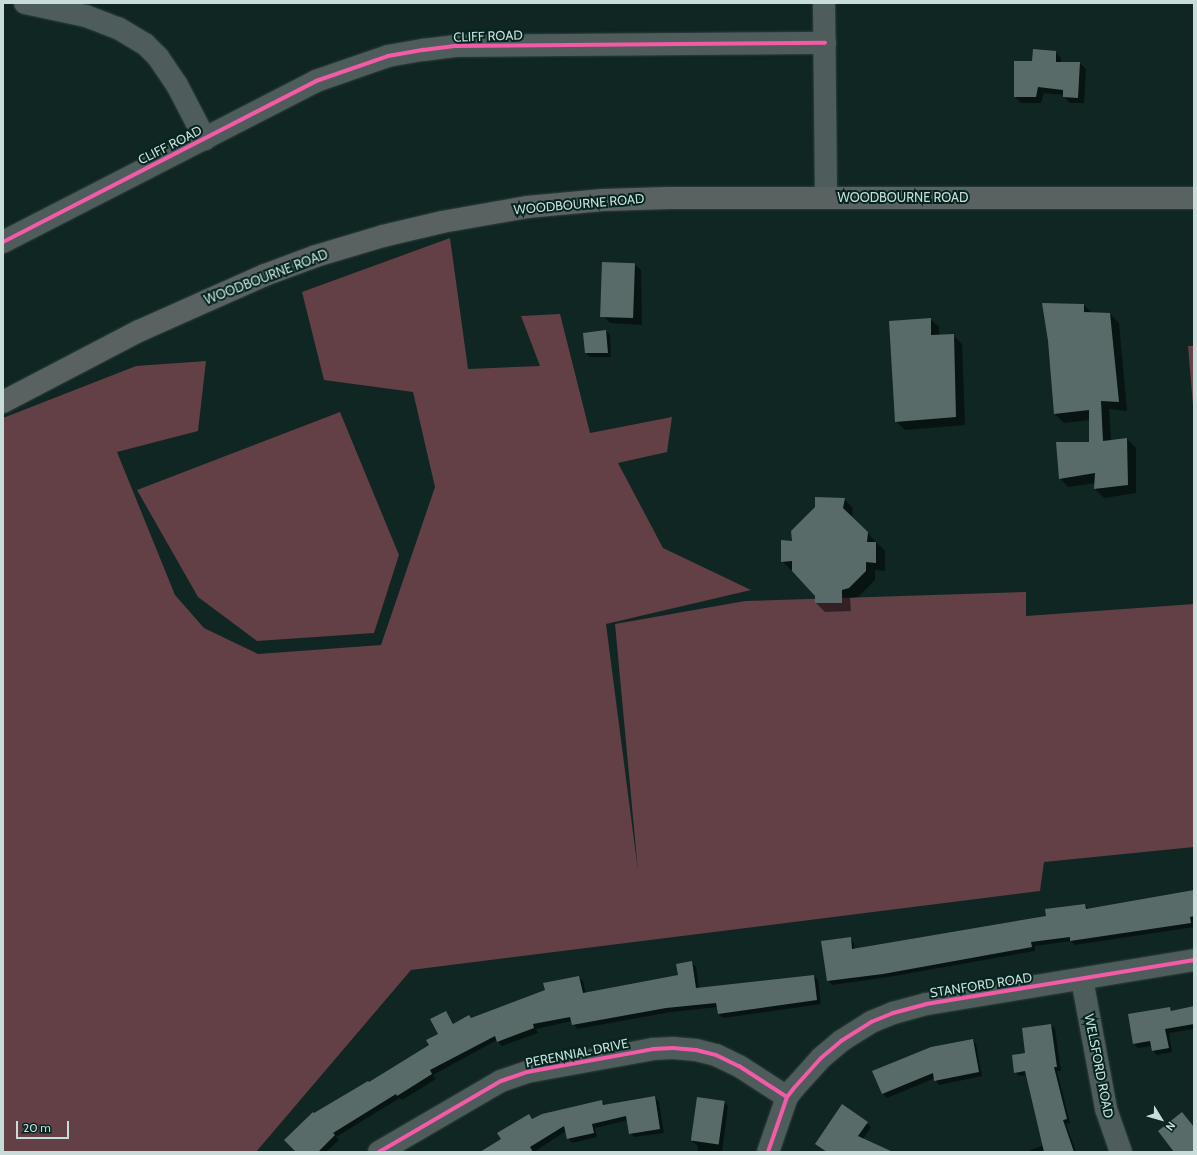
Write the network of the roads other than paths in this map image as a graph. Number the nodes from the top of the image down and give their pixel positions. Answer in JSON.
{"nodes":[{"id":1,"x":25,"y":3,"type":"edge"},
{"id":2,"x":824,"y":3,"type":"edge"},
{"id":3,"x":825,"y":43,"type":"junction"},
{"id":4,"x":205,"y":139,"type":"junction"},
{"id":5,"x":826,"y":197,"type":"junction"},
{"id":6,"x":1194,"y":198,"type":"edge"},
{"id":7,"x":3,"y":242,"type":"edge"},
{"id":8,"x":3,"y":402,"type":"edge"},
{"id":9,"x":1194,"y":960,"type":"edge"},
{"id":10,"x":1082,"y":979,"type":"junction"},
{"id":11,"x":787,"y":1097,"type":"junction"},
{"id":12,"x":379,"y":1152,"type":"edge"},
{"id":13,"x":768,"y":1152,"type":"edge"},
{"id":14,"x":1121,"y":1152,"type":"edge"}],
"edges":[{"from":1,"to":4,"type":"street"},
{"from":2,"to":3,"type":"street"},
{"from":3,"to":4,"type":"street","name":"CLIFF ROAD"},
{"from":3,"to":5,"type":"street"},
{"from":4,"to":7,"type":"street","name":"CLIFF ROAD"},
{"from":5,"to":6,"type":"main road","name":"WOODBOURNE ROAD"},
{"from":5,"to":8,"type":"main road","name":"WOODBOURNE ROAD"},
{"from":9,"to":10,"type":"street","name":"STANFORD ROAD"},
{"from":10,"to":11,"type":"street","name":"STANFORD ROAD"},
{"from":10,"to":14,"type":"street","name":"WELSFORD ROAD"},
{"from":11,"to":12,"type":"street","name":"PERENNIAL DRIVE"},
{"from":11,"to":13,"type":"street","name":"STANFORD ROAD"}]}
